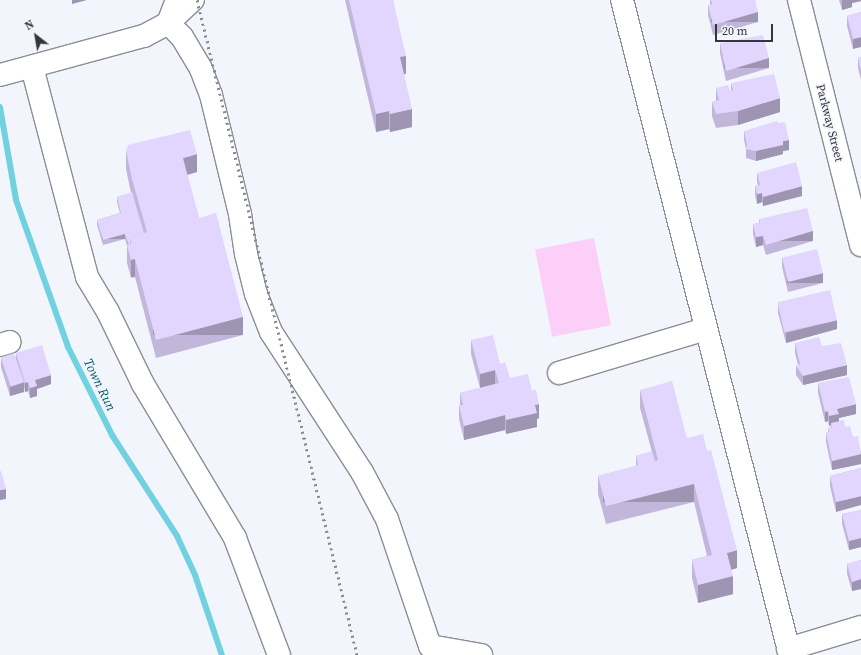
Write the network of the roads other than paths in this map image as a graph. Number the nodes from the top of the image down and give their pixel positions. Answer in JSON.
{"nodes":[{"id":1,"x":177,"y":0,"type":"edge"},
{"id":2,"x":193,"y":0,"type":"edge"},
{"id":3,"x":622,"y":0,"type":"edge"},
{"id":4,"x":799,"y":0,"type":"edge"},
{"id":5,"x":168,"y":23,"type":"junction"},
{"id":6,"x":32,"y":67,"type":"junction"},
{"id":7,"x":0,"y":75,"type":"edge"},
{"id":8,"x":861,"y":245,"type":"edge"},
{"id":9,"x":706,"y":329,"type":"junction"},
{"id":10,"x":559,"y":373,"type":"dead end"},
{"id":11,"x":861,"y":628,"type":"edge"},
{"id":12,"x":432,"y":651,"type":"edge"},
{"id":13,"x":789,"y":652,"type":"edge"},
{"id":14,"x":280,"y":655,"type":"edge"},
{"id":15,"x":482,"y":655,"type":"edge"}],
"edges":[{"from":1,"to":5,"type":"street"},
{"from":2,"to":5,"type":"street"},
{"from":3,"to":9,"type":"street"},
{"from":4,"to":8,"type":"street","name":"Parkway Street"},
{"from":5,"to":6,"type":"street"},
{"from":5,"to":12,"type":"street"},
{"from":6,"to":7,"type":"street"},
{"from":6,"to":14,"type":"street"},
{"from":9,"to":10,"type":"street"},
{"from":9,"to":13,"type":"street"},
{"from":11,"to":13,"type":"street"},
{"from":12,"to":15,"type":"street"}]}
